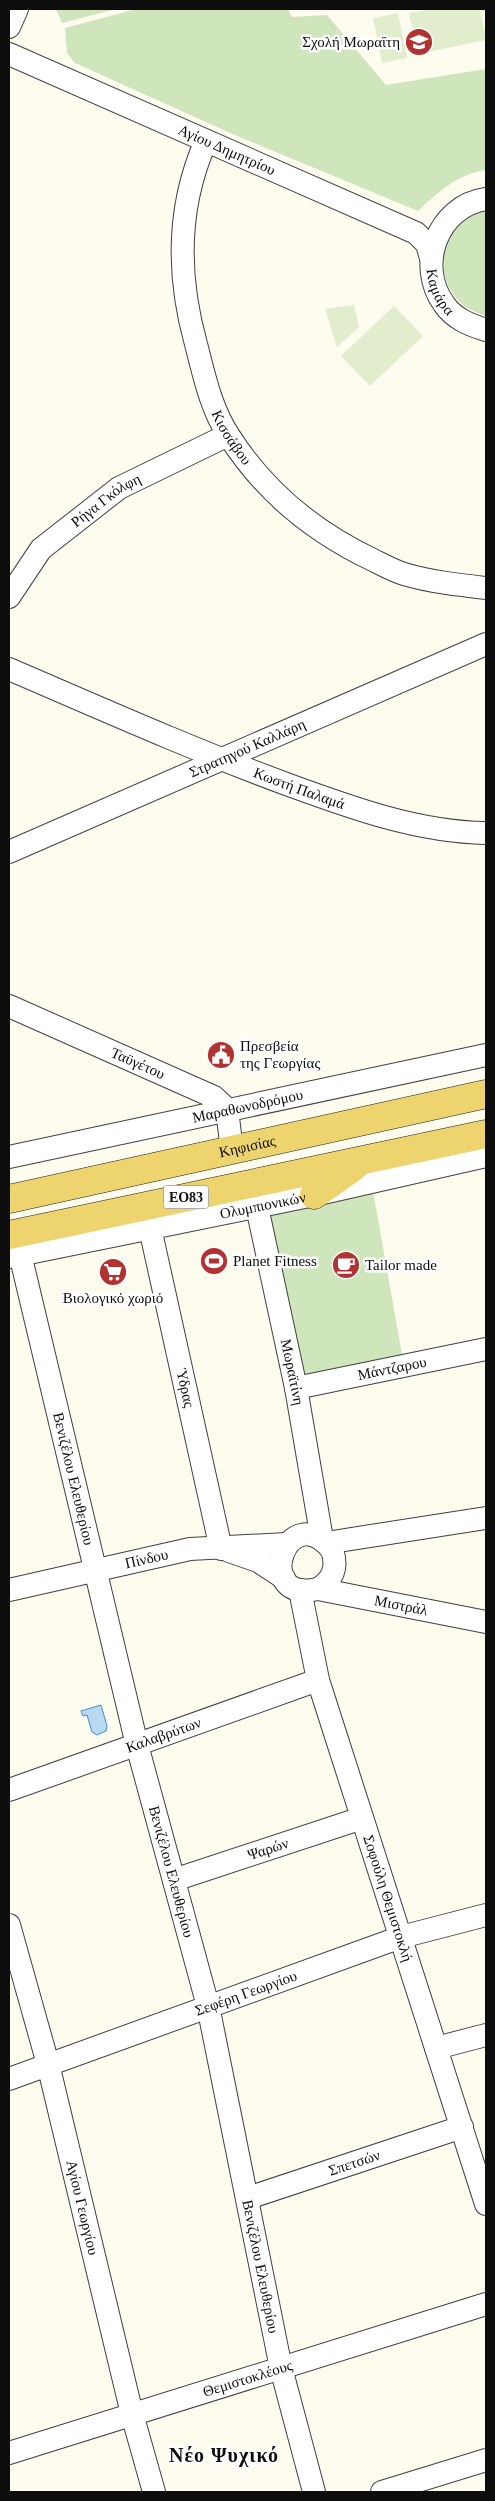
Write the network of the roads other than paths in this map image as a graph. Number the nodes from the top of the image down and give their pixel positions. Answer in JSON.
{"nodes":[{"id":1,"x":17,"y":9,"type":"edge"},
{"id":2,"x":9,"y":27,"type":"edge"},
{"id":3,"x":9,"y":54,"type":"edge"},
{"id":4,"x":206,"y":141,"type":"junction"},
{"id":5,"x":486,"y":199,"type":"edge"},
{"id":6,"x":431,"y":258,"type":"junction"},
{"id":7,"x":486,"y":330,"type":"edge"},
{"id":8,"x":228,"y":435,"type":"junction"},
{"id":9,"x":486,"y":588,"type":"edge"},
{"id":10,"x":9,"y":597,"type":"edge"},
{"id":11,"x":486,"y":644,"type":"edge"},
{"id":12,"x":9,"y":669,"type":"edge"},
{"id":13,"x":220,"y":760,"type":"junction"},
{"id":14,"x":486,"y":833,"type":"edge"},
{"id":15,"x":9,"y":852,"type":"edge"},
{"id":16,"x":9,"y":1006,"type":"edge"},
{"id":17,"x":486,"y":1055,"type":"edge"},
{"id":18,"x":486,"y":1094,"type":"edge"},
{"id":19,"x":227,"y":1109,"type":"junction"},
{"id":20,"x":486,"y":1134,"type":"edge"},
{"id":21,"x":232,"y":1151,"type":"junction"},
{"id":22,"x":486,"y":1156,"type":"edge"},
{"id":23,"x":9,"y":1157,"type":"edge"},
{"id":24,"x":364,"y":1159,"type":"junction"},
{"id":25,"x":314,"y":1195,"type":"junction"},
{"id":26,"x":9,"y":1199,"type":"edge"},
{"id":27,"x":257,"y":1207,"type":"junction"},
{"id":28,"x":150,"y":1228,"type":"junction"},
{"id":29,"x":12,"y":1248,"type":"edge"},
{"id":30,"x":486,"y":1349,"type":"edge"},
{"id":31,"x":296,"y":1388,"type":"junction"},
{"id":32,"x":486,"y":1518,"type":"edge"},
{"id":33,"x":324,"y":1541,"type":"junction"},
{"id":34,"x":287,"y":1544,"type":"junction"},
{"id":35,"x":221,"y":1548,"type":"junction"},
{"id":36,"x":96,"y":1571,"type":"junction"},
{"id":37,"x":301,"y":1586,"type":"junction"},
{"id":38,"x":9,"y":1590,"type":"edge"},
{"id":39,"x":486,"y":1622,"type":"edge"},
{"id":40,"x":318,"y":1680,"type":"junction"},
{"id":41,"x":136,"y":1745,"type":"junction"},
{"id":42,"x":9,"y":1790,"type":"edge"},
{"id":43,"x":362,"y":1818,"type":"junction"},
{"id":44,"x":174,"y":1880,"type":"junction"},
{"id":45,"x":486,"y":1915,"type":"edge"},
{"id":46,"x":9,"y":1925,"type":"edge"},
{"id":47,"x":401,"y":1937,"type":"junction"},
{"id":48,"x":208,"y":2006,"type":"junction"},
{"id":49,"x":486,"y":2035,"type":"edge"},
{"id":50,"x":436,"y":2048,"type":"junction"},
{"id":51,"x":48,"y":2064,"type":"junction"},
{"id":52,"x":9,"y":2079,"type":"edge"},
{"id":53,"x":462,"y":2127,"type":"junction"},
{"id":54,"x":248,"y":2198,"type":"junction"},
{"id":55,"x":486,"y":2204,"type":"edge"},
{"id":56,"x":486,"y":2304,"type":"edge"},
{"id":57,"x":281,"y":2368,"type":"junction"},
{"id":58,"x":132,"y":2414,"type":"junction"},
{"id":59,"x":11,"y":2446,"type":"edge"},
{"id":60,"x":486,"y":2460,"type":"edge"},
{"id":61,"x":154,"y":2492,"type":"edge"},
{"id":62,"x":314,"y":2492,"type":"edge"},
{"id":63,"x":382,"y":2492,"type":"edge"}],
"edges":[{"from":1,"to":2,"type":"street"},
{"from":3,"to":4,"type":"street","name":"Αγίου Δημητρίου"},
{"from":4,"to":6,"type":"street","name":"Αγίου Δημητρίου"},
{"from":4,"to":8,"type":"street","name":"Κισσάβου"},
{"from":5,"to":6,"type":"street","name":"Καμάρα"},
{"from":6,"to":7,"type":"street","name":"Καμάρα"},
{"from":8,"to":9,"type":"street","name":"Κισσάβου"},
{"from":8,"to":10,"type":"street","name":"Ρήγα Γκόλφη"},
{"from":11,"to":13,"type":"street","name":"Στρατηγού Καλλάρη"},
{"from":12,"to":13,"type":"street","name":"Κωστή Παλαμά"},
{"from":13,"to":14,"type":"street","name":"Κωστή Παλαμά"},
{"from":13,"to":15,"type":"street","name":"Στρατηγού Καλλάρη"},
{"from":16,"to":19,"type":"street","name":"Ταϋγέτου"},
{"from":17,"to":19,"type":"street","name":"Μαραθωνοδρόμου"},
{"from":18,"to":21,"type":"main road","name":"Κηφισίας","number":"ΕΟ83"},
{"from":19,"to":21,"type":"street"},
{"from":19,"to":23,"type":"street","name":"Μαραθωνοδρόμου"},
{"from":20,"to":24,"type":"main road","number":"ΕΟ83"},
{"from":21,"to":26,"type":"main road","name":"Κηφισίας","number":"ΕΟ83"},
{"from":22,"to":25,"type":"street","name":"Ολυμπιονικών"},
{"from":24,"to":25,"type":"main road"},
{"from":24,"to":29,"type":"main road","number":"ΕΟ83"},
{"from":25,"to":27,"type":"street","name":"Ολυμπιονικών"},
{"from":27,"to":28,"type":"street","name":"Ολυμπιονικών"},
{"from":27,"to":31,"type":"street","name":"Μωραϊτίνη"},
{"from":28,"to":29,"type":"street","name":"Ολυμπιονικών"},
{"from":28,"to":35,"type":"street","name":"Ύδρας"},
{"from":29,"to":36,"type":"street","name":"Βενιζέλου Ελευθερίου"},
{"from":30,"to":31,"type":"street","name":"Μάντζαρου"},
{"from":31,"to":33,"type":"street","name":"Μωραϊτίνη"},
{"from":32,"to":33,"type":"street"},
{"from":33,"to":34,"type":"street"},
{"from":33,"to":37,"type":"street"},
{"from":34,"to":35,"type":"street","name":"Πίνδου"},
{"from":34,"to":37,"type":"street"},
{"from":35,"to":36,"type":"street","name":"Πίνδου"},
{"from":35,"to":37,"type":"street","name":"Μιστράλ"},
{"from":36,"to":38,"type":"street","name":"Πίνδου"},
{"from":36,"to":41,"type":"street","name":"Βενιζέλου Ελευθερίου"},
{"from":37,"to":39,"type":"street","name":"Μιστράλ"},
{"from":37,"to":40,"type":"street","name":"Σοφούλη Θεμιστοκλή"},
{"from":40,"to":41,"type":"street","name":"Καλαβρύτων"},
{"from":40,"to":43,"type":"street","name":"Σοφούλη Θεμιστοκλή"},
{"from":41,"to":42,"type":"street","name":"Καλαβρύτων"},
{"from":41,"to":44,"type":"street","name":"Βενιζέλου Ελευθερίου"},
{"from":43,"to":44,"type":"street","name":"Ψαρών"},
{"from":43,"to":47,"type":"street","name":"Σοφούλη Θεμιστοκλή"},
{"from":44,"to":48,"type":"street","name":"Βενιζέλου Ελευθερίου"},
{"from":45,"to":47,"type":"street","name":"Σεφέρη Γεωργίου"},
{"from":46,"to":51,"type":"street","name":"Αγίου Γεωργίου"},
{"from":47,"to":48,"type":"street","name":"Σεφέρη Γεωργίου"},
{"from":47,"to":50,"type":"street","name":"Σοφούλη Θεμιστοκλή"},
{"from":48,"to":51,"type":"street","name":"Σεφέρη Γεωργίου"},
{"from":48,"to":54,"type":"street","name":"Βενιζέλου Ελευθερίου"},
{"from":49,"to":50,"type":"street"},
{"from":50,"to":53,"type":"street","name":"Σοφούλη Θεμιστοκλή"},
{"from":51,"to":52,"type":"street","name":"Σεφέρη Γεωργίου"},
{"from":51,"to":58,"type":"street","name":"Αγίου Γεωργίου"},
{"from":53,"to":54,"type":"street","name":"Σπετσών"},
{"from":53,"to":55,"type":"street","name":"Σοφούλη Θεμιστοκλή"},
{"from":54,"to":57,"type":"street","name":"Βενιζέλου Ελευθερίου"},
{"from":56,"to":57,"type":"street","name":"Θεμιστοκλέους"},
{"from":57,"to":58,"type":"street","name":"Θεμιστοκλέους"},
{"from":57,"to":62,"type":"street","name":"Βενιζέλου Ελευθερίου"},
{"from":58,"to":59,"type":"street","name":"Θεμιστοκλέους"},
{"from":58,"to":61,"type":"street","name":"Αγίου Γεωργίου"},
{"from":60,"to":63,"type":"street"}]}
